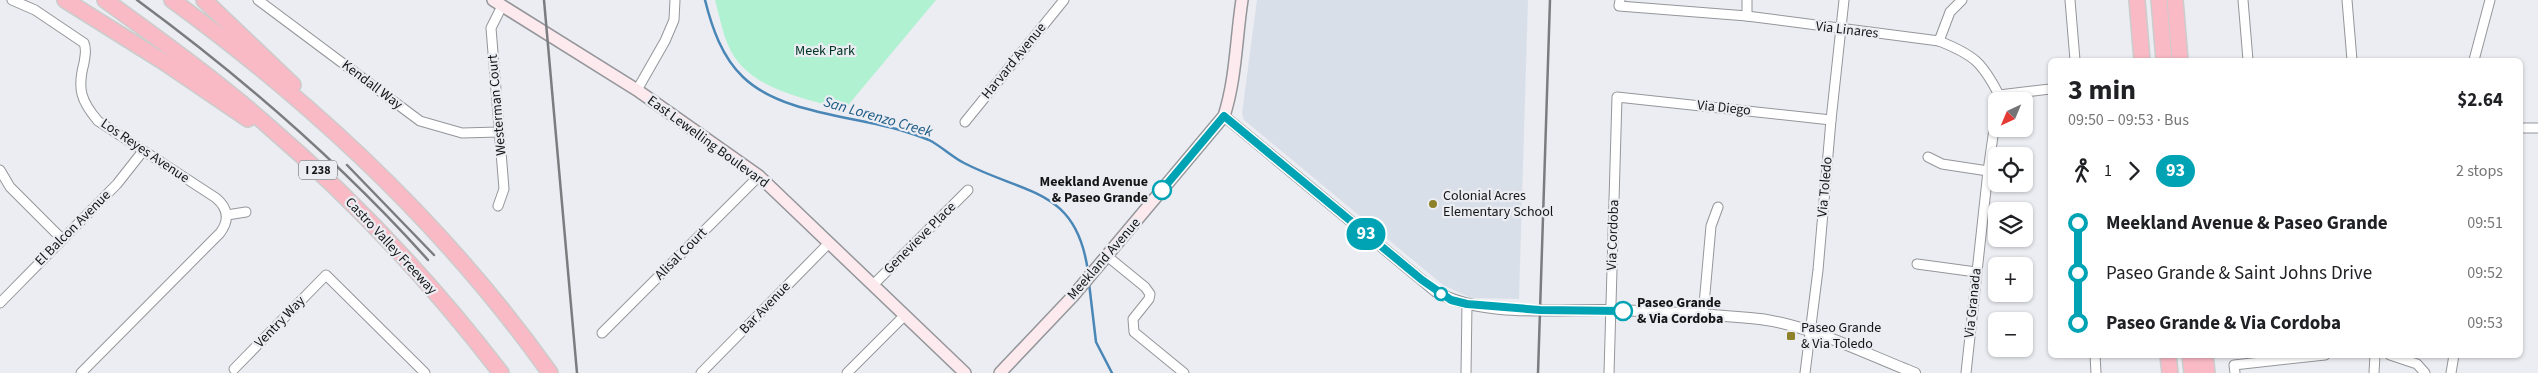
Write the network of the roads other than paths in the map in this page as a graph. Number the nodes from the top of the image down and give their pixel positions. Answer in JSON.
{"nodes":[{"id":1,"x":12,"y":0,"type":"edge"},
{"id":2,"x":65,"y":0,"type":"edge"},
{"id":3,"x":105,"y":0,"type":"edge"},
{"id":4,"x":172,"y":0,"type":"edge"},
{"id":5,"x":204,"y":0,"type":"edge"},
{"id":6,"x":258,"y":0,"type":"edge"},
{"id":7,"x":675,"y":0,"type":"edge"},
{"id":8,"x":1064,"y":0,"type":"edge"},
{"id":9,"x":1242,"y":0,"type":"edge"},
{"id":10,"x":1748,"y":0,"type":"edge"},
{"id":11,"x":1844,"y":0,"type":"edge"},
{"id":12,"x":1962,"y":0,"type":"edge"},
{"id":13,"x":2070,"y":0,"type":"edge"},
{"id":14,"x":2137,"y":0,"type":"edge"},
{"id":15,"x":2159,"y":0,"type":"edge"},
{"id":16,"x":2175,"y":0,"type":"edge"},
{"id":17,"x":2243,"y":0,"type":"edge"},
{"id":18,"x":2347,"y":0,"type":"edge"},
{"id":19,"x":2490,"y":0,"type":"edge"},
{"id":20,"x":498,"y":3,"type":"edge"},
{"id":21,"x":1620,"y":3,"type":"edge"},
{"id":22,"x":1747,"y":16,"type":"junction"},
{"id":23,"x":1842,"y":30,"type":"junction"},
{"id":24,"x":1939,"y":41,"type":"junction"},
{"id":25,"x":2075,"y":58,"type":"edge"},
{"id":26,"x":2142,"y":58,"type":"edge"},
{"id":27,"x":2164,"y":58,"type":"edge"},
{"id":28,"x":2180,"y":58,"type":"edge"},
{"id":29,"x":2248,"y":58,"type":"edge"},
{"id":30,"x":2352,"y":58,"type":"edge"},
{"id":31,"x":2475,"y":58,"type":"edge"},
{"id":32,"x":2048,"y":89,"type":"edge"},
{"id":33,"x":637,"y":90,"type":"junction"},
{"id":34,"x":1996,"y":92,"type":"edge"},
{"id":35,"x":2033,"y":92,"type":"edge"},
{"id":36,"x":1617,"y":97,"type":"joint"},
{"id":37,"x":1224,"y":116,"type":"junction"},
{"id":38,"x":322,"y":120,"type":"junction"},
{"id":39,"x":1831,"y":120,"type":"junction"},
{"id":40,"x":965,"y":122,"type":"dead end"},
{"id":41,"x":2523,"y":128,"type":"edge"},
{"id":42,"x":2538,"y":128,"type":"edge"},
{"id":43,"x":500,"y":132,"type":"junction"},
{"id":44,"x":296,"y":150,"type":"junction"},
{"id":45,"x":143,"y":151,"type":"junction"},
{"id":46,"x":1928,"y":158,"type":"dead end"},
{"id":47,"x":0,"y":170,"type":"edge"},
{"id":48,"x":1988,"y":171,"type":"joint"},
{"id":49,"x":759,"y":176,"type":"junction"},
{"id":50,"x":968,"y":190,"type":"dead end"},
{"id":51,"x":498,"y":206,"type":"dead end"},
{"id":52,"x":1718,"y":207,"type":"dead end"},
{"id":53,"x":246,"y":212,"type":"dead end"},
{"id":54,"x":227,"y":215,"type":"junction"},
{"id":55,"x":62,"y":239,"type":"junction"},
{"id":56,"x":829,"y":243,"type":"junction"},
{"id":57,"x":1104,"y":260,"type":"junction"},
{"id":58,"x":1917,"y":264,"type":"dead end"},
{"id":59,"x":1976,"y":272,"type":"junction"},
{"id":60,"x":873,"y":286,"type":"junction"},
{"id":61,"x":0,"y":303,"type":"edge"},
{"id":62,"x":1467,"y":304,"type":"junction"},
{"id":63,"x":1611,"y":310,"type":"junction"},
{"id":64,"x":904,"y":316,"type":"junction"},
{"id":65,"x":1703,"y":316,"type":"junction"},
{"id":66,"x":1811,"y":332,"type":"junction"},
{"id":67,"x":602,"y":333,"type":"dead end"},
{"id":68,"x":2095,"y":358,"type":"edge"},
{"id":69,"x":2168,"y":358,"type":"edge"},
{"id":70,"x":2190,"y":358,"type":"edge"},
{"id":71,"x":2206,"y":358,"type":"edge"},
{"id":72,"x":2274,"y":358,"type":"edge"},
{"id":73,"x":2375,"y":358,"type":"edge"},
{"id":74,"x":2399,"y":358,"type":"edge"},
{"id":75,"x":2454,"y":358,"type":"edge"},
{"id":76,"x":234,"y":368,"type":"dead end"},
{"id":77,"x":2235,"y":369,"type":"edge"},
{"id":78,"x":548,"y":370,"type":"edge"},
{"id":79,"x":81,"y":373,"type":"edge"},
{"id":80,"x":425,"y":373,"type":"edge"},
{"id":81,"x":501,"y":373,"type":"edge"},
{"id":82,"x":701,"y":373,"type":"edge"},
{"id":83,"x":847,"y":373,"type":"edge"},
{"id":84,"x":965,"y":373,"type":"edge"},
{"id":85,"x":1000,"y":373,"type":"edge"},
{"id":86,"x":1184,"y":373,"type":"edge"},
{"id":87,"x":1466,"y":373,"type":"edge"},
{"id":88,"x":1609,"y":373,"type":"edge"},
{"id":89,"x":1805,"y":373,"type":"edge"},
{"id":90,"x":1915,"y":373,"type":"edge"},
{"id":91,"x":1966,"y":373,"type":"edge"},
{"id":92,"x":2096,"y":373,"type":"edge"},
{"id":93,"x":2170,"y":373,"type":"edge"},
{"id":94,"x":2192,"y":373,"type":"edge"},
{"id":95,"x":2207,"y":373,"type":"edge"},
{"id":96,"x":2374,"y":373,"type":"edge"},
{"id":97,"x":2425,"y":373,"type":"edge"},
{"id":98,"x":2451,"y":373,"type":"edge"}],
"edges":[{"from":1,"to":45,"type":"street","name":"Los Reyes Avenue"},
{"from":2,"to":44,"type":"highway"},
{"from":3,"to":44,"type":"highway","name":"Castro Valley Freeway","number":"I 238"},
{"from":4,"to":38,"type":"highway","number":"I 238"},
{"from":5,"to":38,"type":"highway"},
{"from":6,"to":43,"type":"street","name":"Kendall Way"},
{"from":7,"to":33,"type":"street"},
{"from":8,"to":40,"type":"street","name":"Harvard Avenue"},
{"from":9,"to":37,"type":"main road","name":"Meekland Avenue"},
{"from":10,"to":22,"type":"street"},
{"from":11,"to":23,"type":"street","name":"Via Toledo"},
{"from":12,"to":24,"type":"street"},
{"from":13,"to":25,"type":"street"},
{"from":14,"to":26,"type":"highway"},
{"from":15,"to":27,"type":"highway"},
{"from":16,"to":28,"type":"highway"},
{"from":17,"to":29,"type":"street"},
{"from":18,"to":30,"type":"street"},
{"from":19,"to":31,"type":"street"},
{"from":20,"to":33,"type":"main road","name":"East Lewelling Boulevard"},
{"from":20,"to":43,"type":"street","name":"Westerman Court"},
{"from":21,"to":22,"type":"street","name":"Via Linares"},
{"from":22,"to":23,"type":"street","name":"Via Linares"},
{"from":23,"to":24,"type":"street","name":"Via Linares"},
{"from":23,"to":39,"type":"street","name":"Via Toledo"},
{"from":24,"to":34,"type":"street","name":"Via Linares"},
{"from":32,"to":35,"type":"street","name":"Via Linares"},
{"from":33,"to":49,"type":"main road","name":"East Lewelling Boulevard"},
{"from":36,"to":39,"type":"street","name":"Via Diego"},
{"from":36,"to":63,"type":"street","name":"Via Cordoba"},
{"from":37,"to":57,"type":"main road","name":"Meekland Avenue"},
{"from":37,"to":62,"type":"street"},
{"from":38,"to":78,"type":"highway","number":"I 238"},
{"from":39,"to":66,"type":"street","name":"Via Toledo"},
{"from":41,"to":42,"type":"street"},
{"from":43,"to":51,"type":"street","name":"Westerman Court"},
{"from":44,"to":81,"type":"highway","name":"Castro Valley Freeway","number":"I 238"},
{"from":45,"to":54,"type":"street","name":"Los Reyes Avenue"},
{"from":45,"to":55,"type":"street","name":"El Balcon Avenue"},
{"from":46,"to":48,"type":"street"},
{"from":47,"to":55,"type":"street"},
{"from":48,"to":59,"type":"street","name":"Via Granada"},
{"from":49,"to":56,"type":"main road","name":"East Lewelling Boulevard"},
{"from":49,"to":67,"type":"street","name":"Alisal Court"},
{"from":50,"to":60,"type":"street","name":"Genevieve Place"},
{"from":52,"to":65,"type":"street"},
{"from":53,"to":54,"type":"street"},
{"from":54,"to":79,"type":"street"},
{"from":55,"to":61,"type":"street","name":"El Balcon Avenue"},
{"from":56,"to":60,"type":"main road","name":"East Lewelling Boulevard"},
{"from":56,"to":82,"type":"street","name":"Bar Avenue"},
{"from":57,"to":85,"type":"main road","name":"Meekland Avenue"},
{"from":57,"to":86,"type":"street"},
{"from":58,"to":59,"type":"street"},
{"from":59,"to":91,"type":"street","name":"Via Granada"},
{"from":60,"to":64,"type":"main road","name":"East Lewelling Boulevard"},
{"from":62,"to":63,"type":"street"},
{"from":62,"to":87,"type":"street"},
{"from":63,"to":65,"type":"street"},
{"from":63,"to":88,"type":"street","name":"Via Cordoba"},
{"from":64,"to":83,"type":"street"},
{"from":64,"to":84,"type":"main road","name":"East Lewelling Boulevard"},
{"from":65,"to":66,"type":"street"},
{"from":66,"to":89,"type":"street","name":"Via Toledo"},
{"from":66,"to":90,"type":"street"},
{"from":68,"to":92,"type":"street"},
{"from":69,"to":93,"type":"highway"},
{"from":70,"to":94,"type":"highway"},
{"from":71,"to":95,"type":"highway"},
{"from":72,"to":77,"type":"street"},
{"from":73,"to":96,"type":"street"},
{"from":74,"to":97,"type":"street"},
{"from":75,"to":98,"type":"street"},
{"from":76,"to":80,"type":"street","name":"Ventry Way"}]}
